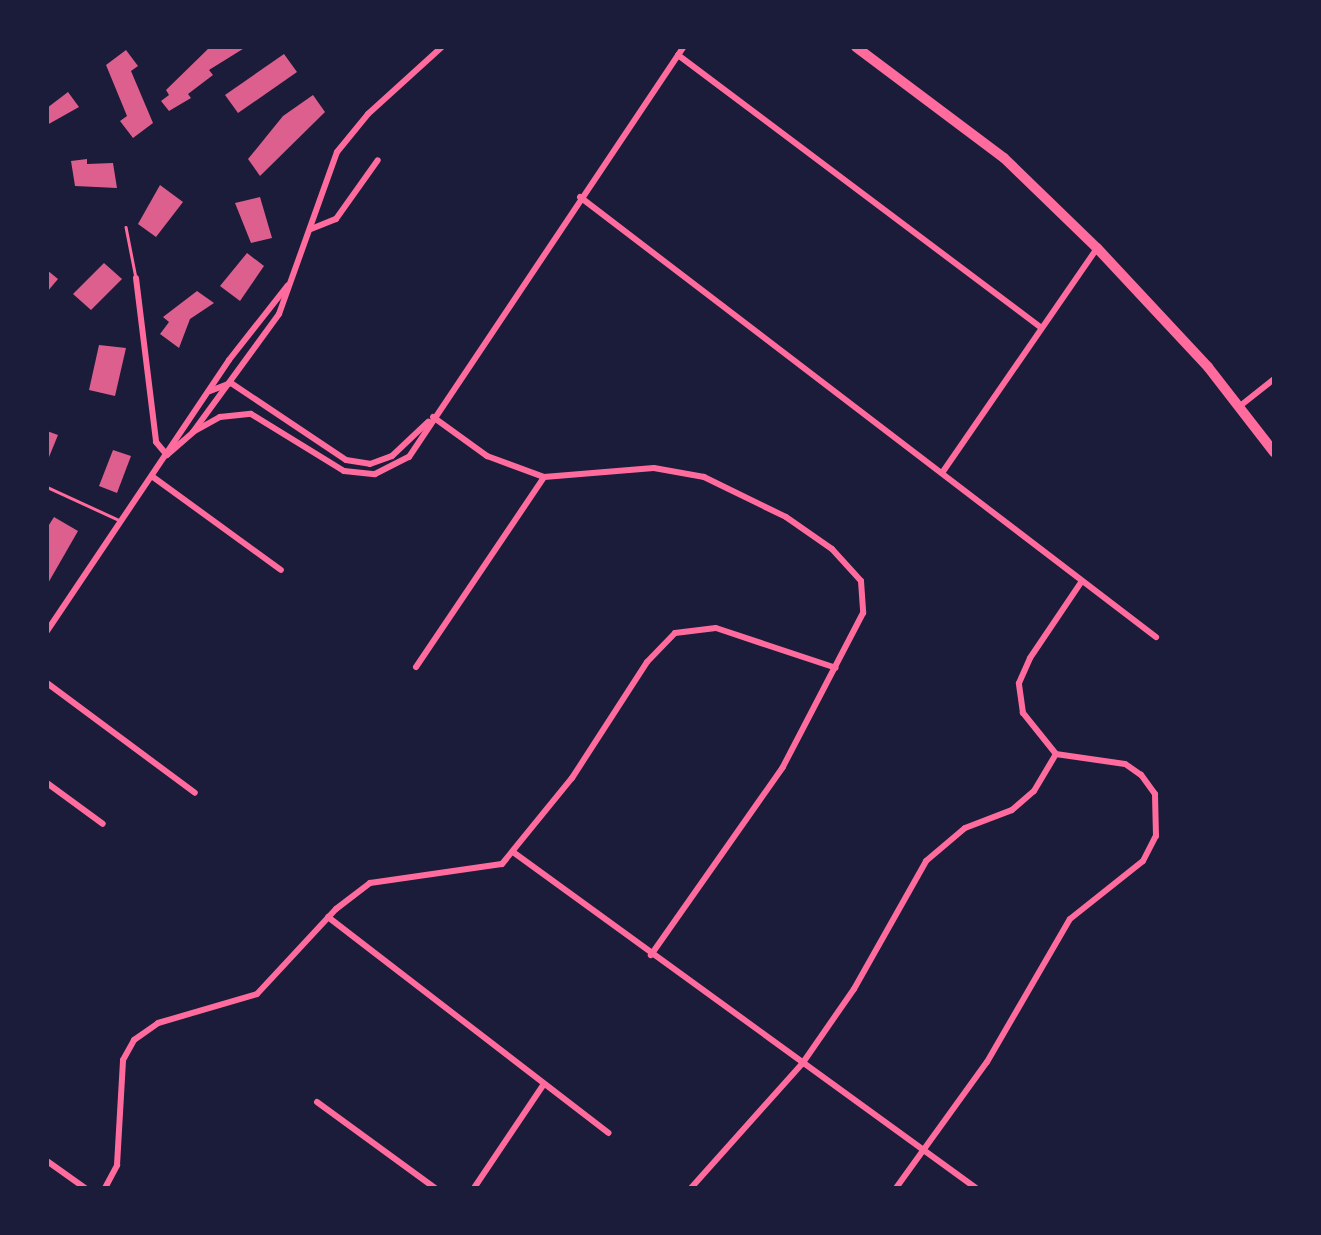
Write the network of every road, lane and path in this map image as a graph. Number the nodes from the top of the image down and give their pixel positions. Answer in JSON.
{"nodes":[{"id":1,"x":442,"y":47,"type":"edge"},
{"id":2,"x":683,"y":47,"type":"edge"},
{"id":3,"x":856,"y":47,"type":"edge"},
{"id":4,"x":678,"y":55,"type":"junction"},
{"id":5,"x":378,"y":160,"type":"dead end"},
{"id":6,"x":580,"y":197,"type":"junction"},
{"id":7,"x":125,"y":227,"type":"dead end"},
{"id":8,"x":311,"y":229,"type":"junction"},
{"id":9,"x":1097,"y":248,"type":"junction"},
{"id":10,"x":136,"y":278,"type":"joint"},
{"id":11,"x":293,"y":278,"type":"junction"},
{"id":12,"x":1041,"y":328,"type":"junction"},
{"id":13,"x":1274,"y":379,"type":"edge"},
{"id":14,"x":231,"y":383,"type":"junction"},
{"id":15,"x":204,"y":397,"type":"junction"},
{"id":16,"x":1240,"y":406,"type":"junction"},
{"id":17,"x":433,"y":417,"type":"junction"},
{"id":18,"x":193,"y":432,"type":"junction"},
{"id":19,"x":1274,"y":452,"type":"edge"},
{"id":20,"x":167,"y":455,"type":"junction"},
{"id":21,"x":942,"y":474,"type":"junction"},
{"id":22,"x":153,"y":477,"type":"junction"},
{"id":23,"x":544,"y":477,"type":"junction"},
{"id":24,"x":47,"y":488,"type":"edge"},
{"id":25,"x":122,"y":522,"type":"junction"},
{"id":26,"x":281,"y":570,"type":"dead end"},
{"id":27,"x":1082,"y":581,"type":"junction"},
{"id":28,"x":47,"y":631,"type":"edge"},
{"id":29,"x":1156,"y":637,"type":"dead end"},
{"id":30,"x":416,"y":667,"type":"dead end"},
{"id":31,"x":836,"y":668,"type":"junction"},
{"id":32,"x":47,"y":682,"type":"edge"},
{"id":33,"x":1056,"y":754,"type":"junction"},
{"id":34,"x":47,"y":783,"type":"edge"},
{"id":35,"x":195,"y":793,"type":"dead end"},
{"id":36,"x":103,"y":824,"type":"dead end"},
{"id":37,"x":513,"y":852,"type":"junction"},
{"id":38,"x":328,"y":917,"type":"junction"},
{"id":39,"x":651,"y":955,"type":"junction"},
{"id":40,"x":803,"y":1064,"type":"junction"},
{"id":41,"x":544,"y":1084,"type":"junction"},
{"id":42,"x":317,"y":1102,"type":"dead end"},
{"id":43,"x":608,"y":1133,"type":"dead end"},
{"id":44,"x":924,"y":1149,"type":"junction"},
{"id":45,"x":47,"y":1161,"type":"edge"},
{"id":46,"x":85,"y":1188,"type":"edge"},
{"id":47,"x":105,"y":1188,"type":"edge"},
{"id":48,"x":435,"y":1188,"type":"edge"},
{"id":49,"x":474,"y":1188,"type":"edge"},
{"id":50,"x":691,"y":1188,"type":"edge"},
{"id":51,"x":896,"y":1188,"type":"edge"},
{"id":52,"x":976,"y":1188,"type":"edge"}],
"edges":[{"from":1,"to":8,"type":"street"},
{"from":2,"to":4,"type":"street"},
{"from":3,"to":9,"type":"highway"},
{"from":4,"to":6,"type":"street"},
{"from":4,"to":12,"type":"street"},
{"from":5,"to":8,"type":"street"},
{"from":6,"to":17,"type":"street"},
{"from":6,"to":21,"type":"street"},
{"from":7,"to":10,"type":"lane"},
{"from":8,"to":11,"type":"street"},
{"from":9,"to":12,"type":"street"},
{"from":9,"to":16,"type":"highway"},
{"from":10,"to":20,"type":"street"},
{"from":11,"to":14,"type":"street"},
{"from":11,"to":15,"type":"street"},
{"from":12,"to":21,"type":"street"},
{"from":13,"to":16,"type":"street"},
{"from":14,"to":15,"type":"street"},
{"from":14,"to":17,"type":"street"},
{"from":14,"to":18,"type":"street"},
{"from":15,"to":20,"type":"street"},
{"from":16,"to":19,"type":"highway"},
{"from":17,"to":18,"type":"street"},
{"from":17,"to":23,"type":"street"},
{"from":18,"to":20,"type":"street"},
{"from":20,"to":22,"type":"street"},
{"from":21,"to":27,"type":"street"},
{"from":22,"to":25,"type":"street"},
{"from":22,"to":26,"type":"street"},
{"from":23,"to":30,"type":"street"},
{"from":23,"to":31,"type":"street"},
{"from":24,"to":25,"type":"lane"},
{"from":25,"to":28,"type":"street"},
{"from":27,"to":29,"type":"street"},
{"from":27,"to":33,"type":"street"},
{"from":31,"to":37,"type":"street"},
{"from":31,"to":39,"type":"street"},
{"from":32,"to":35,"type":"street"},
{"from":33,"to":40,"type":"street"},
{"from":33,"to":44,"type":"street"},
{"from":34,"to":36,"type":"street"},
{"from":37,"to":38,"type":"street"},
{"from":37,"to":39,"type":"street"},
{"from":38,"to":41,"type":"street"},
{"from":38,"to":47,"type":"street"},
{"from":39,"to":40,"type":"street"},
{"from":40,"to":44,"type":"street"},
{"from":40,"to":50,"type":"street"},
{"from":41,"to":43,"type":"street"},
{"from":41,"to":49,"type":"street"},
{"from":42,"to":48,"type":"street"},
{"from":44,"to":51,"type":"street"},
{"from":44,"to":52,"type":"street"},
{"from":45,"to":46,"type":"street"}]}
